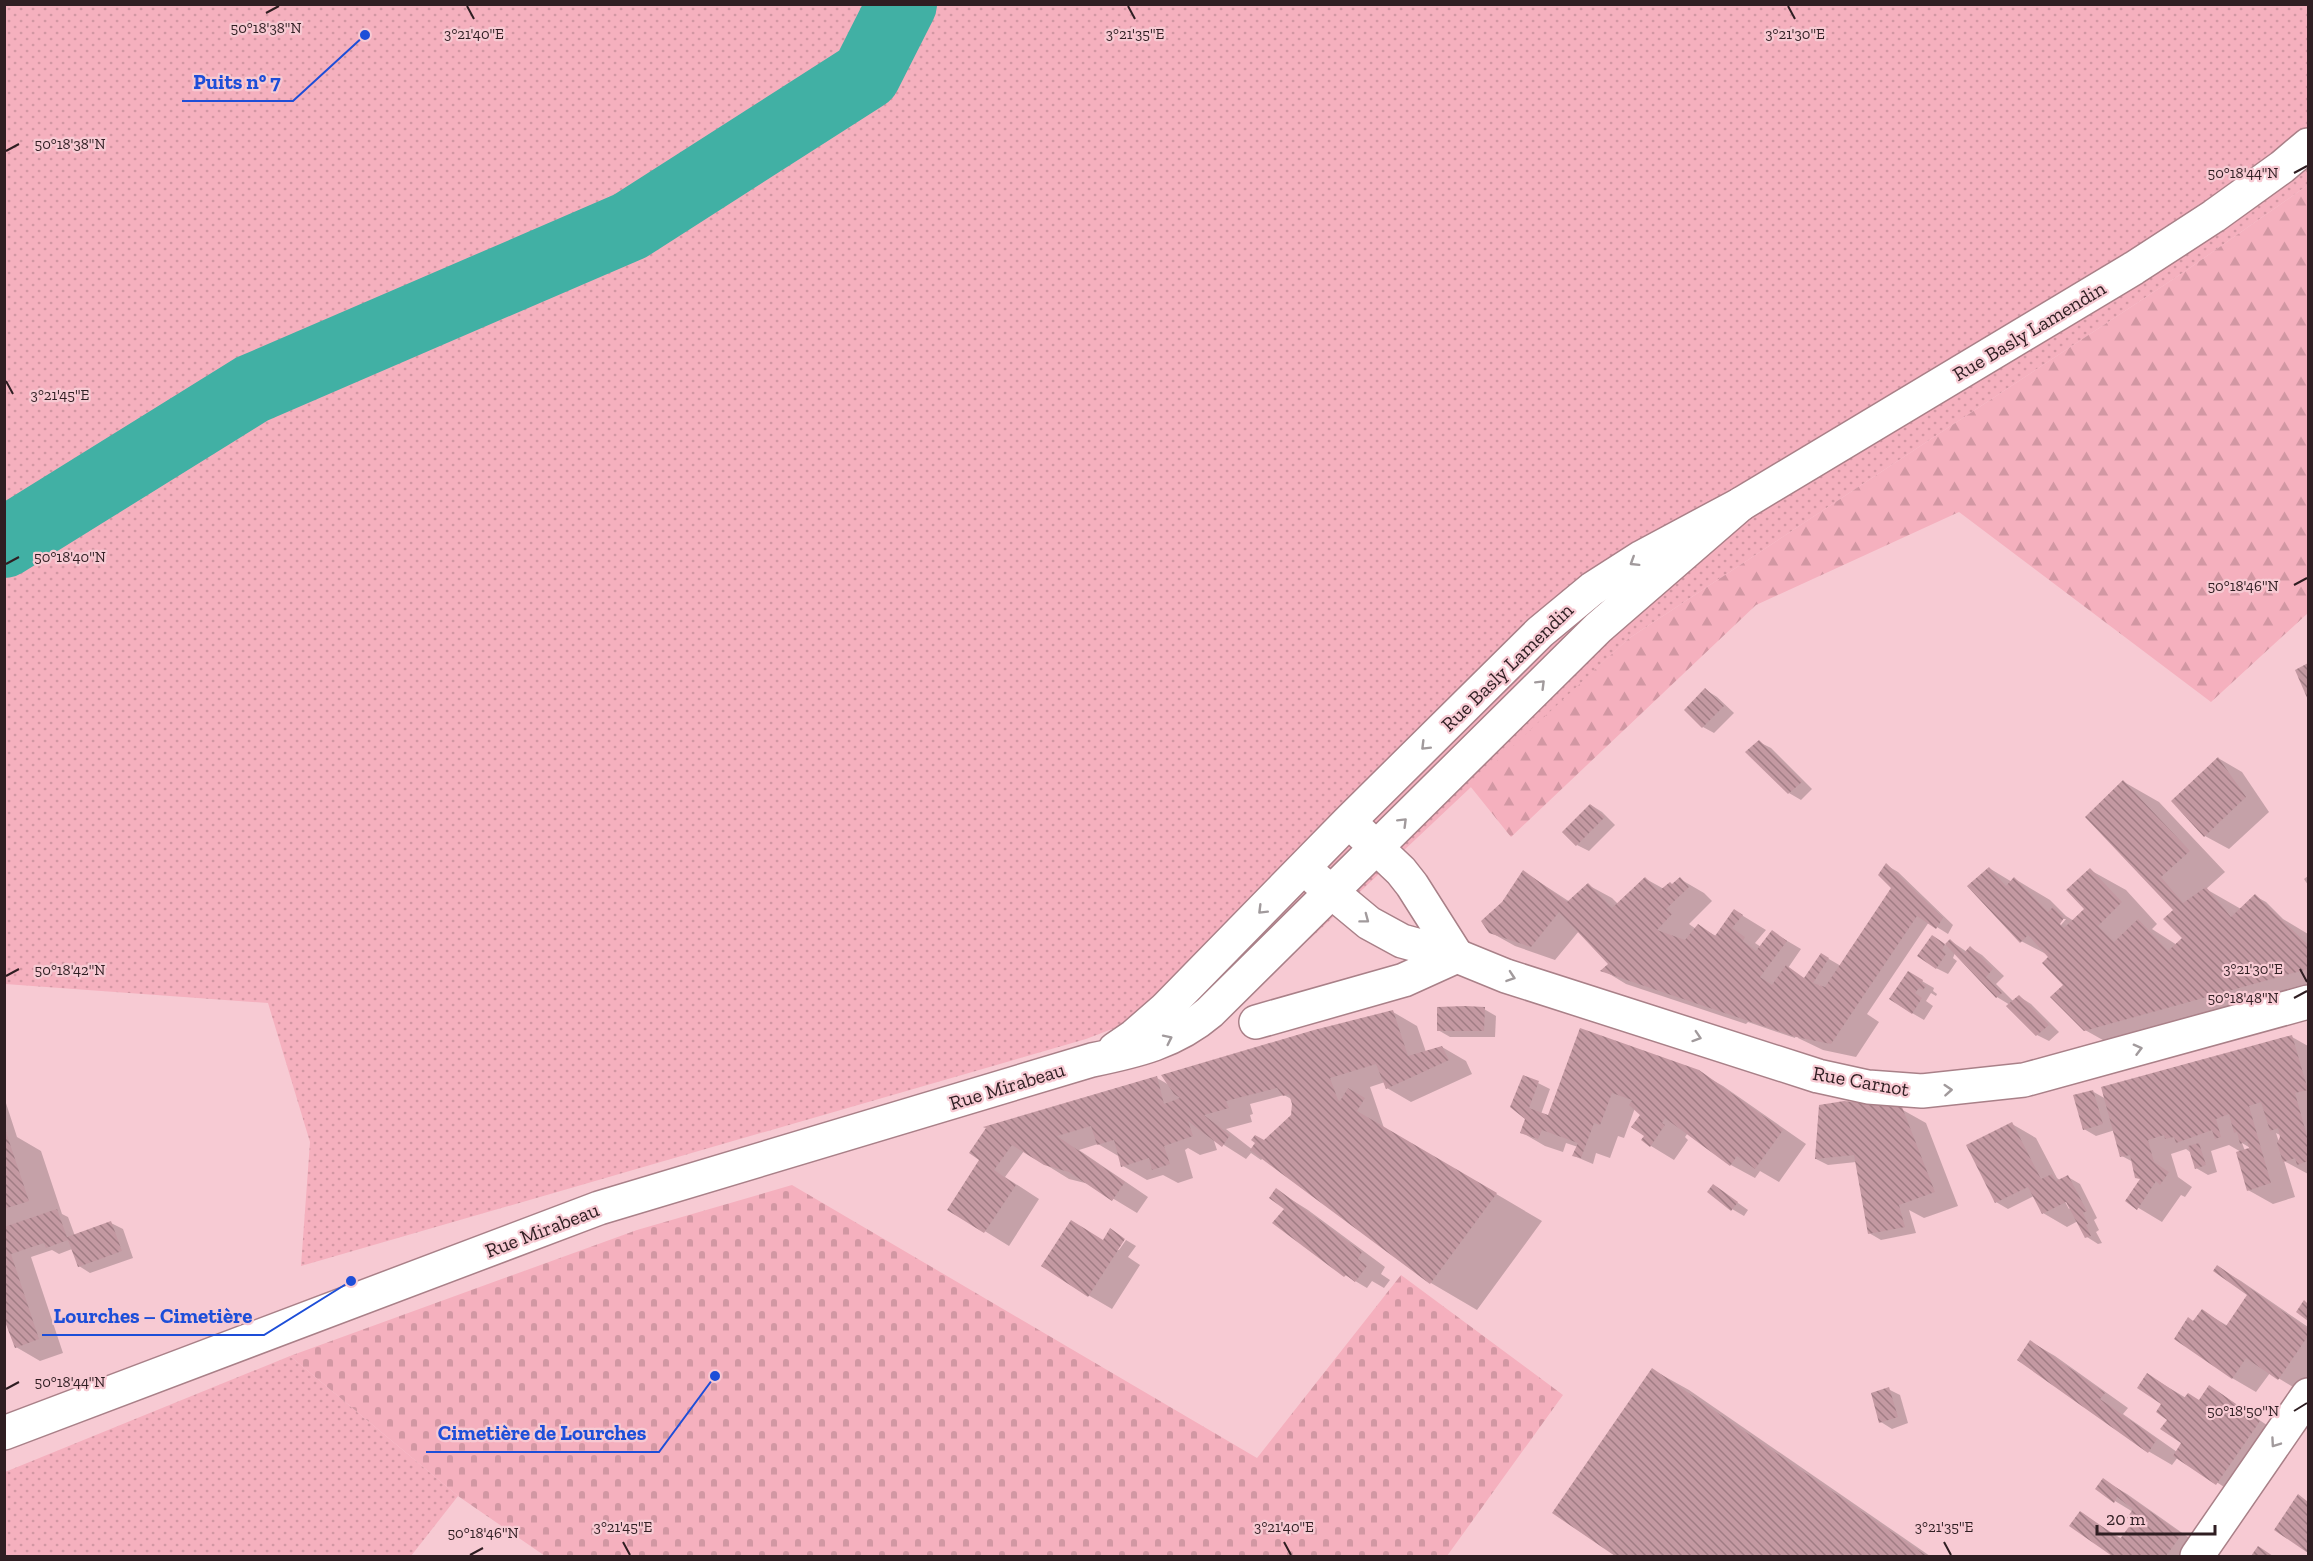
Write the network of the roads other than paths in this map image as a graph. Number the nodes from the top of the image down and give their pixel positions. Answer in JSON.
{"nodes":[{"id":1,"x":2308,"y":145,"type":"edge"},
{"id":2,"x":1741,"y":504,"type":"junction"},
{"id":3,"x":1348,"y":822,"type":"junction"},
{"id":4,"x":1377,"y":848,"type":"junction"},
{"id":5,"x":1303,"y":869,"type":"junction"},
{"id":6,"x":1332,"y":893,"type":"junction"},
{"id":7,"x":1457,"y":956,"type":"junction"},
{"id":8,"x":2308,"y":1002,"type":"edge"},
{"id":9,"x":1256,"y":1022,"type":"dead end"},
{"id":10,"x":1092,"y":1060,"type":"junction"},
{"id":11,"x":2308,"y":1395,"type":"edge"},
{"id":12,"x":4,"y":1434,"type":"edge"},
{"id":13,"x":2197,"y":1557,"type":"edge"}],
"edges":[{"from":1,"to":2,"type":"street","name":"Rue Basly Lamendin"},
{"from":2,"to":3,"type":"street","name":"Rue Basly Lamendin","one_way":true},
{"from":4,"to":2,"type":"street","name":"Rue Basly Lamendin","one_way":true},
{"from":3,"to":4,"type":"street"},
{"from":3,"to":5,"type":"street","name":"Rue Basly Lamendin"},
{"from":4,"to":6,"type":"street","name":"Rue Basly Lamendin"},
{"from":4,"to":7,"type":"street"},
{"from":5,"to":6,"type":"street","name":"Rue Carnot"},
{"from":5,"to":10,"type":"street","name":"Rue Mirabeau","one_way":true},
{"from":6,"to":7,"type":"street","name":"Rue Carnot","one_way":true},
{"from":10,"to":6,"type":"street","name":"Rue Mirabeau","one_way":true},
{"from":7,"to":8,"type":"street","name":"Rue Carnot","one_way":true},
{"from":7,"to":9,"type":"street"},
{"from":10,"to":12,"type":"street","name":"Rue Mirabeau"},
{"from":11,"to":13,"type":"street","one_way":true}]}
